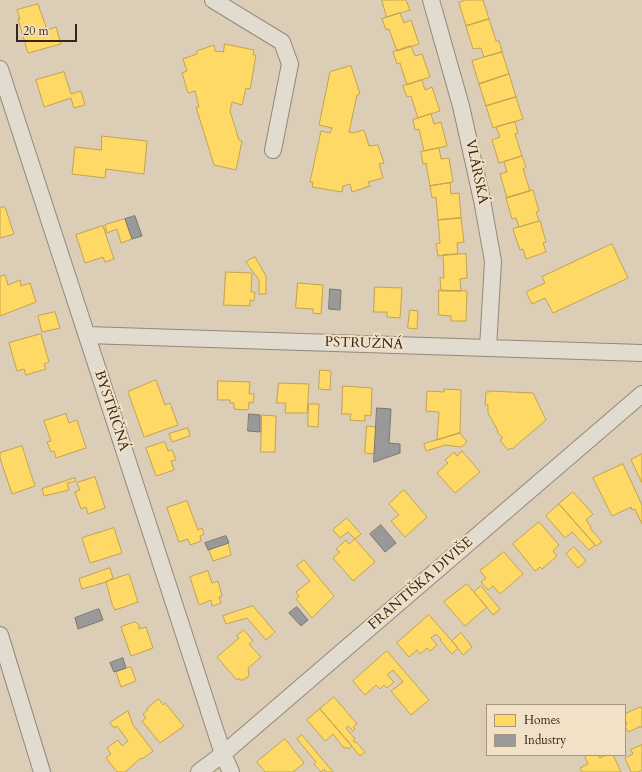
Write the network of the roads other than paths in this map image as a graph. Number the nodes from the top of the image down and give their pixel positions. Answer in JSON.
{"nodes":[{"id":1,"x":213,"y":0,"type":"edge"},
{"id":2,"x":431,"y":0,"type":"edge"},
{"id":3,"x":0,"y":69,"type":"edge"},
{"id":4,"x":273,"y":150,"type":"dead end"},
{"id":5,"x":87,"y":335,"type":"junction"},
{"id":6,"x":488,"y":348,"type":"junction"},
{"id":7,"x":642,"y":353,"type":"edge"},
{"id":8,"x":642,"y":394,"type":"edge"},
{"id":9,"x":0,"y":635,"type":"edge"},
{"id":10,"x":223,"y":754,"type":"junction"},
{"id":11,"x":42,"y":772,"type":"edge"},
{"id":12,"x":199,"y":772,"type":"edge"},
{"id":13,"x":231,"y":772,"type":"edge"}],
"edges":[{"from":1,"to":4,"type":"street"},
{"from":2,"to":6,"type":"street","name":"VLÁRSKÁ"},
{"from":3,"to":5,"type":"street","name":"BYSTŘIČNÁ"},
{"from":5,"to":6,"type":"street","name":"PSTRUŽNÁ"},
{"from":5,"to":10,"type":"street","name":"BYSTŘIČNÁ"},
{"from":6,"to":7,"type":"street","name":"PSTRUŽNÁ"},
{"from":8,"to":10,"type":"street","name":"FRANTIŠKA DIVIŠE"},
{"from":9,"to":11,"type":"street"},
{"from":10,"to":12,"type":"street","name":"FRANTIŠKA DIVIŠE"},
{"from":10,"to":13,"type":"street","name":"BYSTŘIČNÁ"}]}
